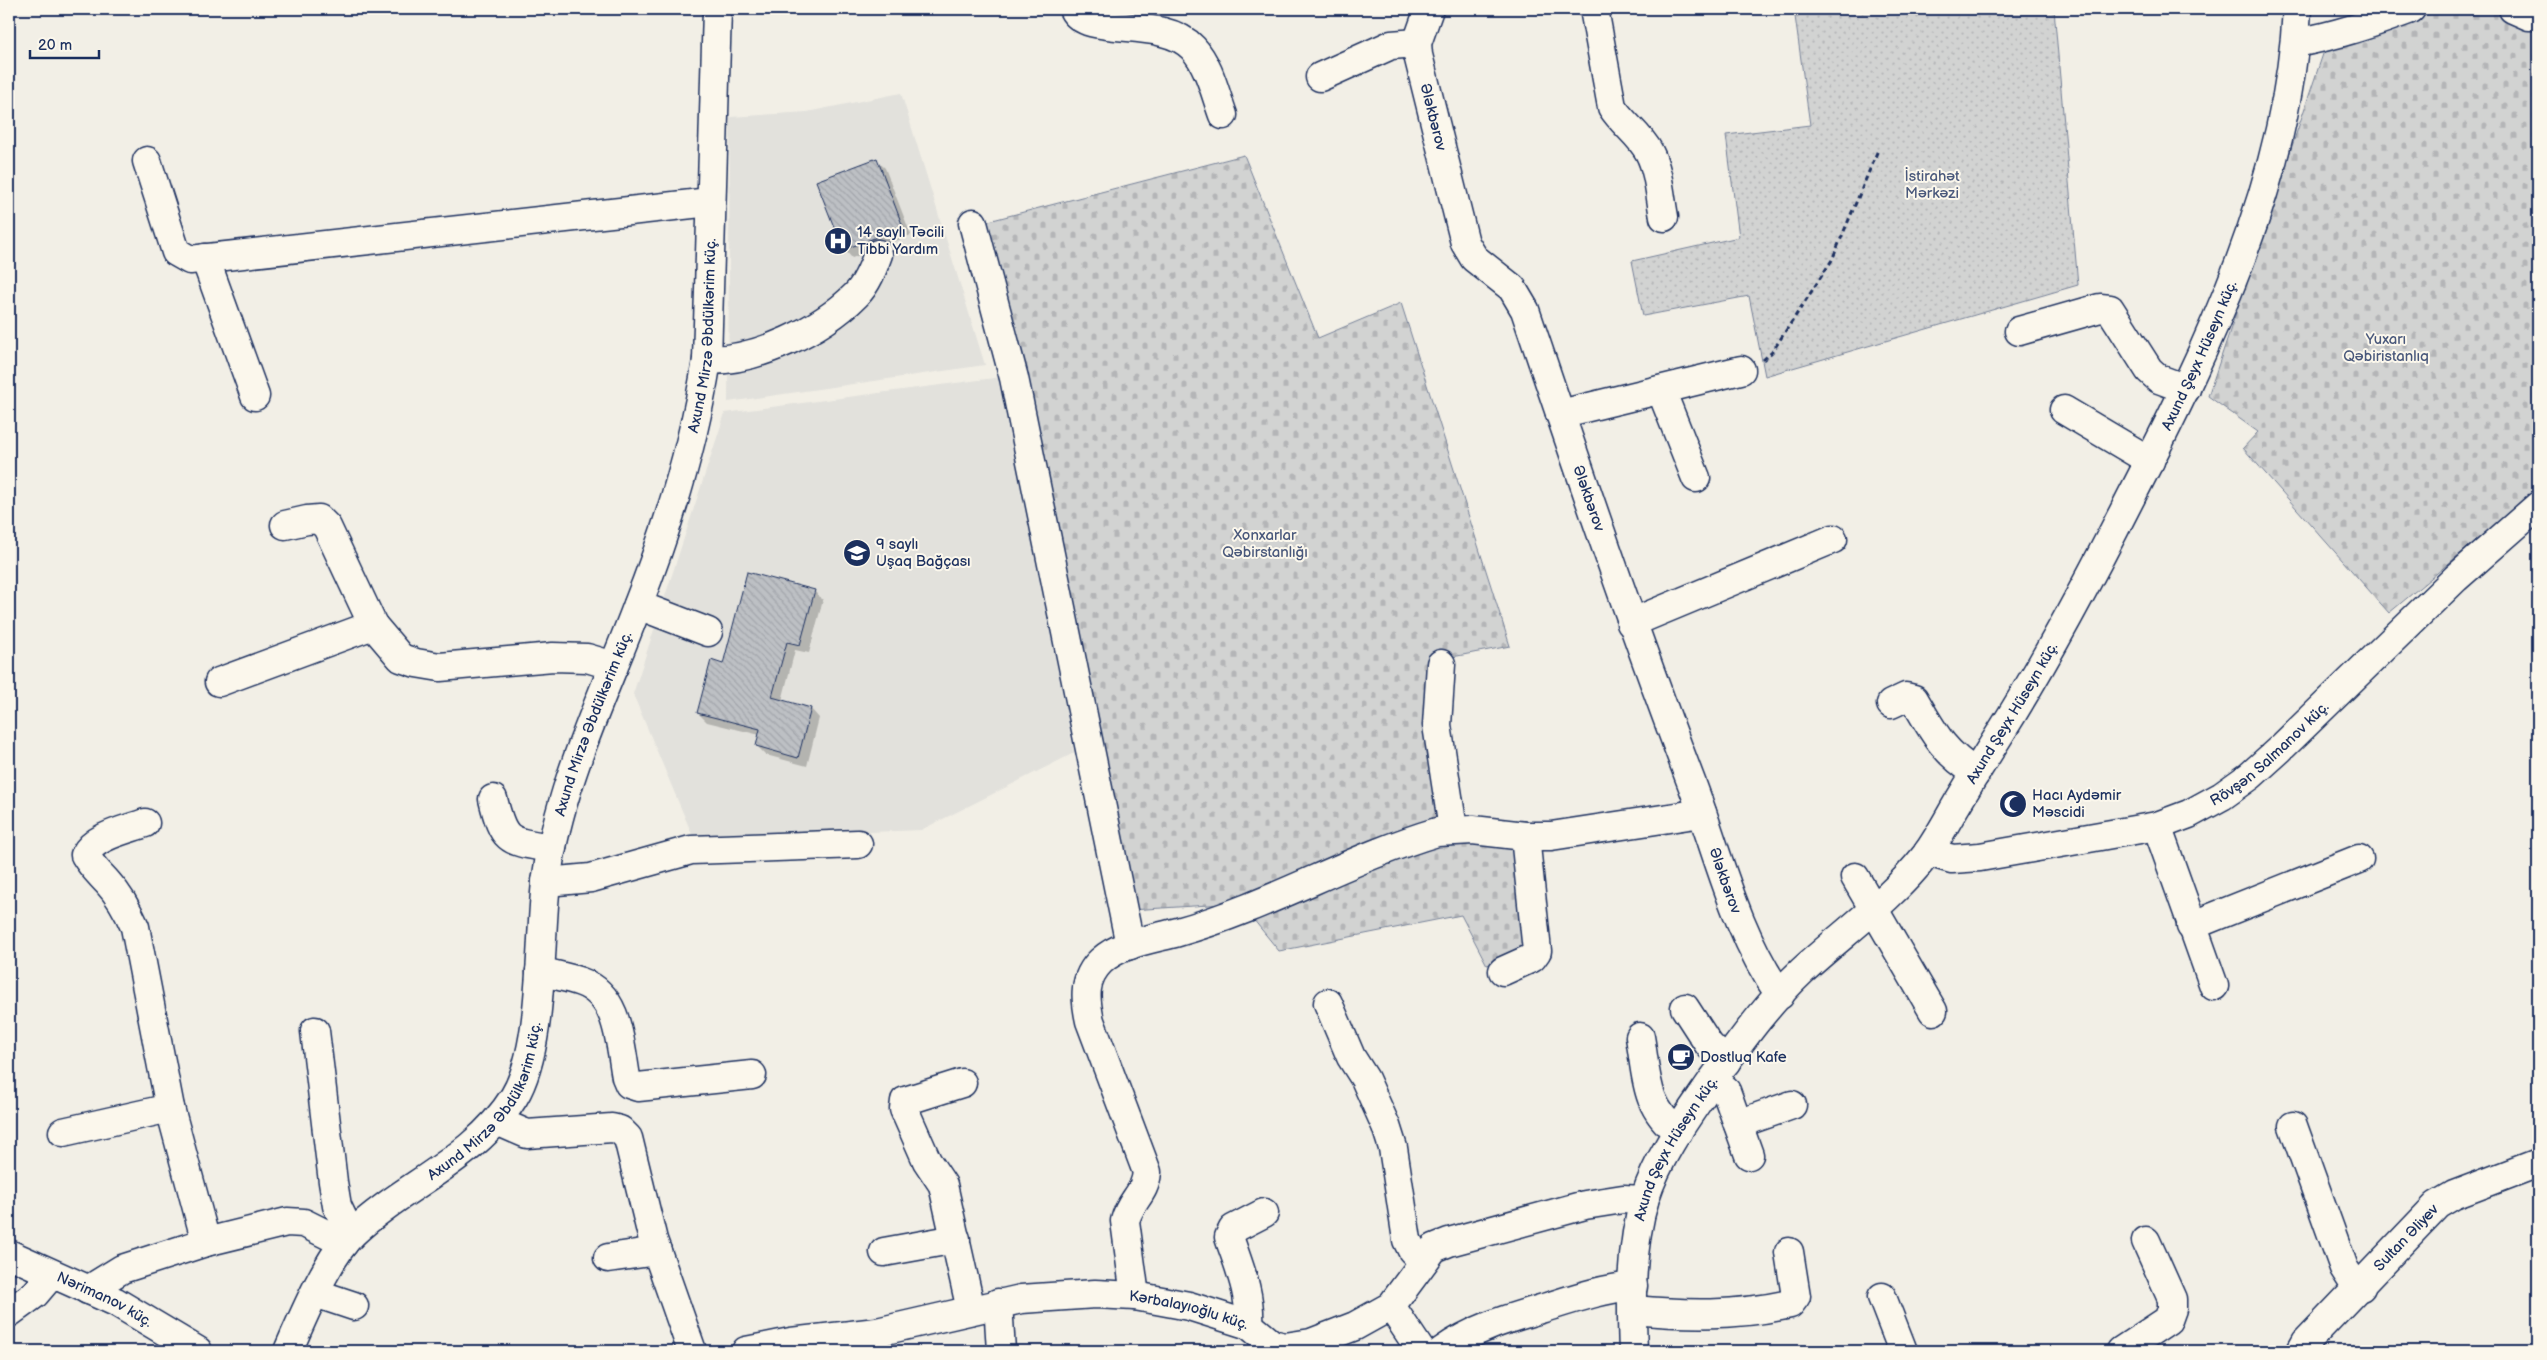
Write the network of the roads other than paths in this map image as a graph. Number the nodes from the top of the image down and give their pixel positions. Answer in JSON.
{"nodes":[{"id":1,"x":717,"y":9,"type":"edge"},
{"id":2,"x":1073,"y":9,"type":"edge"},
{"id":3,"x":1429,"y":9,"type":"edge"},
{"id":4,"x":1594,"y":9,"type":"edge"},
{"id":5,"x":2297,"y":9,"type":"edge"},
{"id":6,"x":2411,"y":9,"type":"edge"},
{"id":7,"x":2513,"y":9,"type":"edge"},
{"id":8,"x":2538,"y":16,"type":"edge"},
{"id":9,"x":1417,"y":43,"type":"junction"},
{"id":10,"x":2295,"y":44,"type":"junction"},
{"id":11,"x":1320,"y":77,"type":"dead end"},
{"id":12,"x":1223,"y":115,"type":"dead end"},
{"id":13,"x":147,"y":161,"type":"dead end"},
{"id":14,"x":710,"y":202,"type":"junction"},
{"id":15,"x":1664,"y":216,"type":"dead end"},
{"id":16,"x":973,"y":223,"type":"dead end"},
{"id":17,"x":878,"y":254,"type":"dead end"},
{"id":18,"x":205,"y":258,"type":"junction"},
{"id":19,"x":2019,"y":331,"type":"dead end"},
{"id":20,"x":707,"y":360,"type":"junction"},
{"id":21,"x":1741,"y":370,"type":"road end"},
{"id":22,"x":2186,"y":389,"type":"junction"},
{"id":23,"x":1661,"y":390,"type":"junction"},
{"id":24,"x":255,"y":396,"type":"dead end"},
{"id":25,"x":2064,"y":410,"type":"dead end"},
{"id":26,"x":1560,"y":414,"type":"junction"},
{"id":27,"x":2150,"y":461,"type":"junction"},
{"id":28,"x":1696,"y":478,"type":"dead end"},
{"id":29,"x":2538,"y":506,"type":"edge"},
{"id":30,"x":285,"y":525,"type":"dead end"},
{"id":31,"x":1833,"y":539,"type":"dead end"},
{"id":32,"x":638,"y":605,"type":"junction"},
{"id":33,"x":1631,"y":623,"type":"junction"},
{"id":34,"x":373,"y":624,"type":"junction"},
{"id":35,"x":708,"y":632,"type":"dead end"},
{"id":36,"x":1441,"y":664,"type":"dead end"},
{"id":37,"x":614,"y":666,"type":"junction"},
{"id":38,"x":219,"y":682,"type":"dead end"},
{"id":39,"x":1891,"y":704,"type":"dead end"},
{"id":40,"x":1976,"y":773,"type":"junction"},
{"id":41,"x":493,"y":799,"type":"dead end"},
{"id":42,"x":1702,"y":814,"type":"junction"},
{"id":43,"x":145,"y":823,"type":"dead end"},
{"id":44,"x":2157,"y":826,"type":"junction"},
{"id":45,"x":1453,"y":830,"type":"junction"},
{"id":46,"x":1525,"y":836,"type":"junction"},
{"id":47,"x":858,"y":844,"type":"dead end"},
{"id":48,"x":552,"y":848,"type":"junction"},
{"id":49,"x":1928,"y":852,"type":"junction"},
{"id":50,"x":2359,"y":859,"type":"dead end"},
{"id":51,"x":1855,"y":877,"type":"dead end"},
{"id":52,"x":546,"y":882,"type":"junction"},
{"id":53,"x":1874,"y":908,"type":"junction"},
{"id":54,"x":2192,"y":926,"type":"junction"},
{"id":55,"x":1130,"y":945,"type":"junction"},
{"id":56,"x":1503,"y":971,"type":"dead end"},
{"id":57,"x":540,"y":972,"type":"junction"},
{"id":58,"x":2214,"y":986,"type":"dead end"},
{"id":59,"x":1780,"y":995,"type":"junction"},
{"id":60,"x":1328,"y":1002,"type":"dead end"},
{"id":61,"x":1685,"y":1008,"type":"dead end"},
{"id":62,"x":1933,"y":1012,"type":"dead end"},
{"id":63,"x":315,"y":1031,"type":"dead end"},
{"id":64,"x":1640,"y":1037,"type":"dead end"},
{"id":65,"x":1720,"y":1071,"type":"junction"},
{"id":66,"x":752,"y":1075,"type":"dead end"},
{"id":67,"x":962,"y":1083,"type":"dead end"},
{"id":68,"x":1792,"y":1105,"type":"dead end"},
{"id":69,"x":170,"y":1108,"type":"junction"},
{"id":70,"x":497,"y":1121,"type":"junction"},
{"id":71,"x":1738,"y":1124,"type":"junction"},
{"id":72,"x":2293,"y":1126,"type":"dead end"},
{"id":73,"x":63,"y":1132,"type":"dead end"},
{"id":74,"x":1678,"y":1132,"type":"junction"},
{"id":75,"x":1749,"y":1155,"type":"dead end"},
{"id":76,"x":2538,"y":1163,"type":"edge"},
{"id":77,"x":1644,"y":1200,"type":"junction"},
{"id":78,"x":1264,"y":1213,"type":"dead end"},
{"id":79,"x":348,"y":1239,"type":"junction"},
{"id":80,"x":956,"y":1239,"type":"junction"},
{"id":81,"x":2146,"y":1241,"type":"dead end"},
{"id":82,"x":206,"y":1242,"type":"junction"},
{"id":83,"x":657,"y":1251,"type":"junction"},
{"id":84,"x":884,"y":1252,"type":"dead end"},
{"id":85,"x":1789,"y":1252,"type":"dead end"},
{"id":86,"x":9,"y":1254,"type":"edge"},
{"id":87,"x":608,"y":1258,"type":"dead end"},
{"id":88,"x":1423,"y":1261,"type":"junction"},
{"id":89,"x":52,"y":1274,"type":"junction"},
{"id":90,"x":2361,"y":1287,"type":"junction"},
{"id":91,"x":88,"y":1290,"type":"junction"},
{"id":92,"x":316,"y":1293,"type":"junction"},
{"id":93,"x":1136,"y":1296,"type":"junction"},
{"id":94,"x":1882,"y":1297,"type":"dead end"},
{"id":95,"x":1633,"y":1298,"type":"junction"},
{"id":96,"x":998,"y":1303,"type":"junction"},
{"id":97,"x":354,"y":1306,"type":"dead end"},
{"id":98,"x":1391,"y":1306,"type":"junction"},
{"id":99,"x":971,"y":1310,"type":"junction"},
{"id":100,"x":9,"y":1313,"type":"edge"},
{"id":101,"x":1249,"y":1324,"type":"junction"},
{"id":102,"x":1313,"y":1347,"type":"edge"},
{"id":103,"x":198,"y":1351,"type":"edge"},
{"id":104,"x":288,"y":1351,"type":"edge"},
{"id":105,"x":692,"y":1351,"type":"edge"},
{"id":106,"x":746,"y":1351,"type":"edge"},
{"id":107,"x":1001,"y":1351,"type":"edge"},
{"id":108,"x":1421,"y":1351,"type":"edge"},
{"id":109,"x":1442,"y":1351,"type":"edge"},
{"id":110,"x":1633,"y":1351,"type":"edge"},
{"id":111,"x":1902,"y":1351,"type":"edge"},
{"id":112,"x":2121,"y":1351,"type":"edge"},
{"id":113,"x":2301,"y":1351,"type":"edge"}],
"edges":[{"from":1,"to":14,"type":"street","name":"Axund Mirzə Əbdülkərim küç."},
{"from":2,"to":12,"type":"street"},
{"from":3,"to":9,"type":"street"},
{"from":4,"to":15,"type":"street"},
{"from":5,"to":10,"type":"street","name":"Axund Şeyx Hüseyn küç."},
{"from":6,"to":10,"type":"street"},
{"from":7,"to":8,"type":"street"},
{"from":9,"to":11,"type":"street"},
{"from":9,"to":26,"type":"street","name":"Ələkbərov"},
{"from":10,"to":22,"type":"street","name":"Axund Şeyx Hüseyn küç."},
{"from":13,"to":18,"type":"street"},
{"from":14,"to":18,"type":"street"},
{"from":14,"to":20,"type":"street","name":"Axund Mirzə Əbdülkərim küç."},
{"from":16,"to":55,"type":"street"},
{"from":17,"to":20,"type":"street"},
{"from":18,"to":24,"type":"street"},
{"from":19,"to":22,"type":"street"},
{"from":20,"to":32,"type":"street","name":"Axund Mirzə Əbdülkərim küç."},
{"from":21,"to":23,"type":"street"},
{"from":22,"to":27,"type":"street","name":"Axund Şeyx Hüseyn küç."},
{"from":23,"to":26,"type":"street"},
{"from":23,"to":28,"type":"street"},
{"from":25,"to":27,"type":"street"},
{"from":26,"to":33,"type":"street","name":"Ələkbərov"},
{"from":27,"to":40,"type":"street","name":"Axund Şeyx Hüseyn küç."},
{"from":29,"to":44,"type":"street","name":"Rövşən Salmanov küç."},
{"from":30,"to":34,"type":"street"},
{"from":31,"to":33,"type":"street"},
{"from":32,"to":35,"type":"street"},
{"from":32,"to":37,"type":"street","name":"Axund Mirzə Əbdülkərim küç."},
{"from":33,"to":42,"type":"street","name":"Ələkbərov"},
{"from":34,"to":37,"type":"street"},
{"from":34,"to":38,"type":"street"},
{"from":36,"to":45,"type":"street"},
{"from":37,"to":48,"type":"street","name":"Axund Mirzə Əbdülkərim küç."},
{"from":39,"to":40,"type":"street"},
{"from":40,"to":49,"type":"street","name":"Axund Şeyx Hüseyn küç."},
{"from":41,"to":48,"type":"street"},
{"from":42,"to":46,"type":"street"},
{"from":42,"to":59,"type":"street","name":"Ələkbərov"},
{"from":43,"to":69,"type":"street"},
{"from":44,"to":49,"type":"street","name":"Rövşən Salmanov küç."},
{"from":44,"to":54,"type":"street"},
{"from":45,"to":46,"type":"street"},
{"from":45,"to":55,"type":"street"},
{"from":46,"to":56,"type":"street"},
{"from":47,"to":52,"type":"street"},
{"from":48,"to":52,"type":"street","name":"Axund Mirzə Əbdülkərim küç."},
{"from":49,"to":53,"type":"street","name":"Axund Şeyx Hüseyn küç."},
{"from":50,"to":54,"type":"street"},
{"from":51,"to":53,"type":"street"},
{"from":52,"to":57,"type":"street","name":"Axund Mirzə Əbdülkərim küç."},
{"from":53,"to":59,"type":"street","name":"Axund Şeyx Hüseyn küç."},
{"from":53,"to":62,"type":"street"},
{"from":54,"to":58,"type":"street"},
{"from":55,"to":93,"type":"street"},
{"from":57,"to":66,"type":"street"},
{"from":57,"to":70,"type":"street","name":"Axund Mirzə Əbdülkərim küç."},
{"from":59,"to":65,"type":"street","name":"Axund Şeyx Hüseyn küç."},
{"from":60,"to":88,"type":"street"},
{"from":61,"to":65,"type":"street"},
{"from":63,"to":79,"type":"street"},
{"from":64,"to":74,"type":"street"},
{"from":65,"to":71,"type":"street"},
{"from":65,"to":74,"type":"street","name":"Axund Şeyx Hüseyn küç."},
{"from":67,"to":80,"type":"street"},
{"from":68,"to":71,"type":"street"},
{"from":69,"to":73,"type":"street"},
{"from":69,"to":82,"type":"street"},
{"from":70,"to":79,"type":"street","name":"Axund Mirzə Əbdülkərim küç."},
{"from":70,"to":83,"type":"street"},
{"from":71,"to":75,"type":"street"},
{"from":72,"to":90,"type":"street"},
{"from":74,"to":77,"type":"street","name":"Axund Şeyx Hüseyn küç."},
{"from":76,"to":90,"type":"street","name":"Sultan Əliyev"},
{"from":77,"to":88,"type":"street","name":"Kərbalayıoğlu küç."},
{"from":77,"to":95,"type":"street","name":"Axund Şeyx Hüseyn küç."},
{"from":78,"to":101,"type":"street"},
{"from":79,"to":82,"type":"street"},
{"from":79,"to":92,"type":"street","name":"Axund Mirzə Əbdülkərim küç."},
{"from":80,"to":84,"type":"street"},
{"from":80,"to":99,"type":"street"},
{"from":81,"to":112,"type":"street"},
{"from":82,"to":91,"type":"street"},
{"from":83,"to":87,"type":"street"},
{"from":83,"to":105,"type":"street"},
{"from":85,"to":95,"type":"street"},
{"from":86,"to":89,"type":"street","name":"Nərimanov küç."},
{"from":88,"to":98,"type":"street","name":"Kərbalayıoğlu küç."},
{"from":89,"to":91,"type":"street","name":"Nərimanov küç."},
{"from":89,"to":100,"type":"street"},
{"from":90,"to":113,"type":"street","name":"Sultan Əliyev"},
{"from":91,"to":103,"type":"street","name":"Nərimanov küç."},
{"from":92,"to":97,"type":"street"},
{"from":92,"to":104,"type":"street","name":"Axund Mirzə Əbdülkərim küç."},
{"from":93,"to":96,"type":"street","name":"Kərbalayıoğlu küç."},
{"from":93,"to":101,"type":"street","name":"Kərbalayıoğlu küç."},
{"from":94,"to":111,"type":"street"},
{"from":95,"to":109,"type":"street"},
{"from":95,"to":110,"type":"street","name":"Axund Şeyx Hüseyn küç."},
{"from":96,"to":99,"type":"street","name":"Kərbalayıoğlu küç."},
{"from":96,"to":107,"type":"street"},
{"from":98,"to":102,"type":"street","name":"Kərbalayıoğlu küç."},
{"from":98,"to":108,"type":"street"},
{"from":99,"to":106,"type":"street","name":"Kərbalayıoğlu küç."},
{"from":101,"to":102,"type":"street","name":"Kərbalayıoğlu küç."}]}
